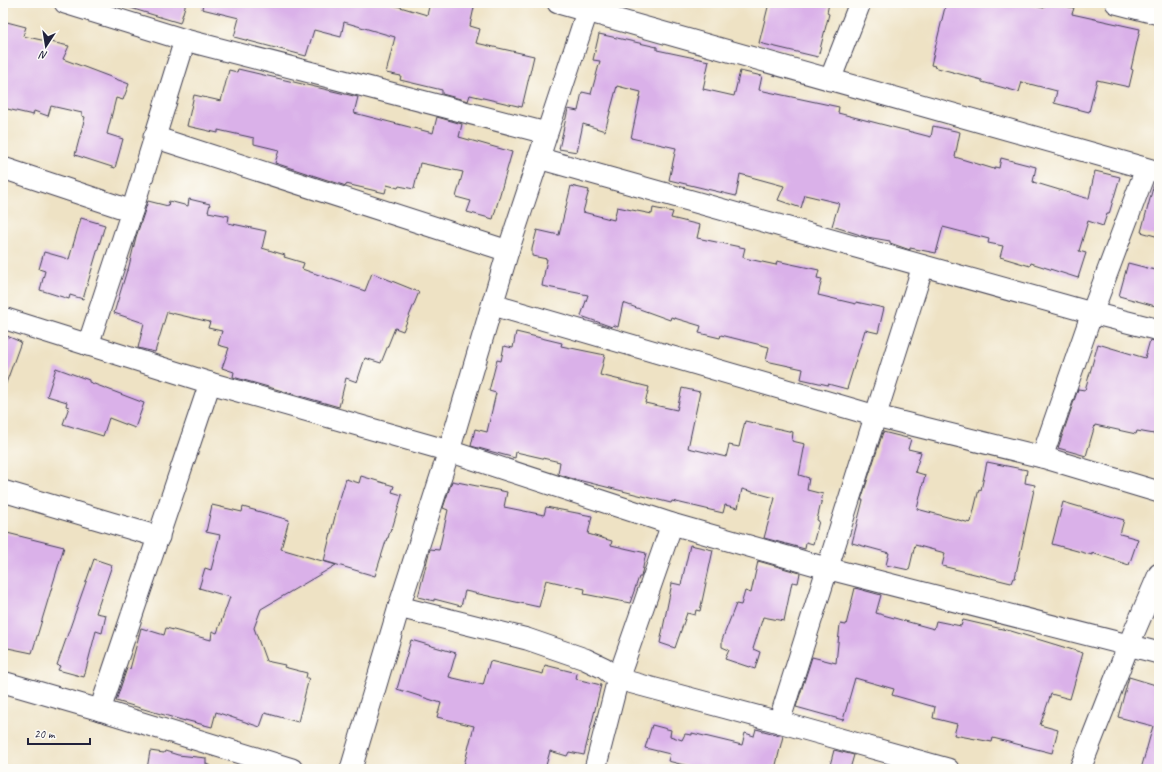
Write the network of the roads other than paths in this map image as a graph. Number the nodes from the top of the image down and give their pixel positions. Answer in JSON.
{"nodes":[{"id":1,"x":65,"y":3,"type":"edge"},
{"id":2,"x":558,"y":3,"type":"edge"},
{"id":3,"x":860,"y":3,"type":"edge"},
{"id":4,"x":1116,"y":3,"type":"edge"},
{"id":5,"x":589,"y":7,"type":"edge"},
{"id":6,"x":1159,"y":14,"type":"edge"},
{"id":7,"x":185,"y":40,"type":"junction"},
{"id":8,"x":830,"y":80,"type":"junction"},
{"id":9,"x":546,"y":133,"type":"junction"},
{"id":10,"x":154,"y":137,"type":"junction"},
{"id":11,"x":538,"y":158,"type":"junction"},
{"id":12,"x":3,"y":168,"type":"edge"},
{"id":13,"x":1153,"y":171,"type":"edge"},
{"id":14,"x":132,"y":211,"type":"junction"},
{"id":15,"x":508,"y":251,"type":"junction"},
{"id":16,"x":923,"y":266,"type":"junction"},
{"id":17,"x":493,"y":305,"type":"junction"},
{"id":18,"x":1092,"y":313,"type":"junction"},
{"id":19,"x":3,"y":318,"type":"edge"},
{"id":20,"x":1159,"y":330,"type":"edge"},
{"id":21,"x":88,"y":345,"type":"junction"},
{"id":22,"x":210,"y":383,"type":"junction"},
{"id":23,"x":876,"y":416,"type":"junction"},
{"id":24,"x":449,"y":451,"type":"junction"},
{"id":25,"x":1042,"y":457,"type":"junction"},
{"id":26,"x":3,"y":491,"type":"edge"},
{"id":27,"x":1159,"y":492,"type":"edge"},
{"id":28,"x":672,"y":524,"type":"junction"},
{"id":29,"x":159,"y":537,"type":"junction"},
{"id":30,"x":826,"y":568,"type":"junction"},
{"id":31,"x":1159,"y":574,"type":"edge"},
{"id":32,"x":399,"y":607,"type":"junction"},
{"id":33,"x":1129,"y":644,"type":"junction"},
{"id":34,"x":1159,"y":653,"type":"edge"},
{"id":35,"x":618,"y":680,"type":"junction"},
{"id":36,"x":3,"y":682,"type":"edge"},
{"id":37,"x":100,"y":710,"type":"junction"},
{"id":38,"x":779,"y":722,"type":"junction"},
{"id":39,"x":357,"y":768,"type":"edge"},
{"id":40,"x":292,"y":769,"type":"edge"},
{"id":41,"x":595,"y":769,"type":"edge"},
{"id":42,"x":948,"y":769,"type":"edge"},
{"id":43,"x":1080,"y":769,"type":"edge"}],
"edges":[{"from":1,"to":7,"type":"street"},
{"from":2,"to":5,"type":"street"},
{"from":3,"to":8,"type":"street"},
{"from":4,"to":6,"type":"street"},
{"from":5,"to":8,"type":"street"},
{"from":5,"to":9,"type":"street"},
{"from":7,"to":9,"type":"street"},
{"from":7,"to":10,"type":"street"},
{"from":8,"to":13,"type":"street"},
{"from":9,"to":11,"type":"street"},
{"from":10,"to":14,"type":"street"},
{"from":10,"to":15,"type":"street"},
{"from":11,"to":15,"type":"street"},
{"from":11,"to":16,"type":"street"},
{"from":12,"to":14,"type":"street"},
{"from":13,"to":18,"type":"street"},
{"from":14,"to":21,"type":"street"},
{"from":15,"to":17,"type":"street"},
{"from":16,"to":18,"type":"street"},
{"from":16,"to":23,"type":"street"},
{"from":17,"to":23,"type":"street"},
{"from":17,"to":24,"type":"street"},
{"from":18,"to":20,"type":"street"},
{"from":18,"to":25,"type":"street"},
{"from":19,"to":21,"type":"street"},
{"from":21,"to":22,"type":"street"},
{"from":22,"to":24,"type":"street"},
{"from":22,"to":29,"type":"street"},
{"from":23,"to":25,"type":"street"},
{"from":23,"to":30,"type":"street"},
{"from":24,"to":28,"type":"street"},
{"from":24,"to":32,"type":"street"},
{"from":25,"to":27,"type":"street"},
{"from":26,"to":29,"type":"street"},
{"from":28,"to":30,"type":"street"},
{"from":28,"to":35,"type":"street"},
{"from":29,"to":37,"type":"street"},
{"from":30,"to":33,"type":"street"},
{"from":30,"to":38,"type":"street"},
{"from":31,"to":33,"type":"street"},
{"from":32,"to":35,"type":"street"},
{"from":32,"to":39,"type":"street"},
{"from":33,"to":34,"type":"street"},
{"from":33,"to":43,"type":"street"},
{"from":35,"to":38,"type":"street"},
{"from":35,"to":41,"type":"street"},
{"from":36,"to":37,"type":"street"},
{"from":37,"to":40,"type":"street"},
{"from":38,"to":42,"type":"street"}]}
